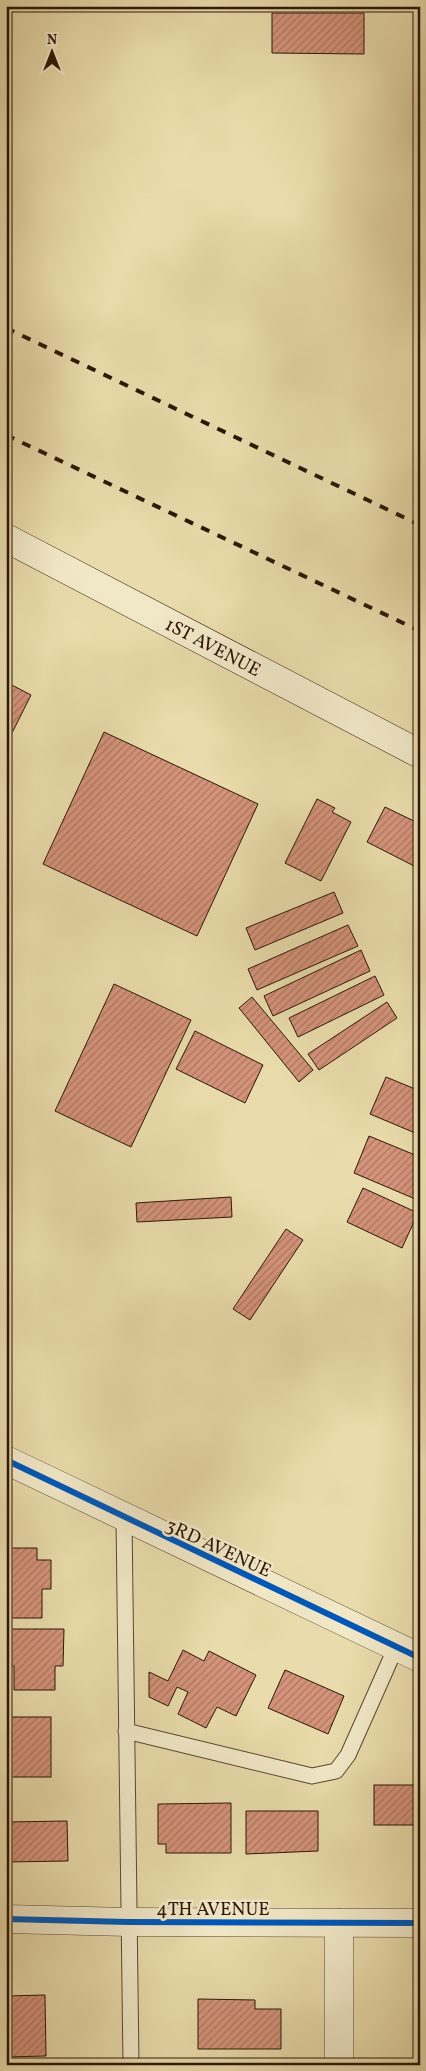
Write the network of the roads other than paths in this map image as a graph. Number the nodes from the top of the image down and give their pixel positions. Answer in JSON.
{"nodes":[{"id":1,"x":6,"y":538,"type":"edge"},
{"id":2,"x":420,"y":754,"type":"edge"},
{"id":3,"x":6,"y":1460,"type":"edge"},
{"id":4,"x":124,"y":1518,"type":"junction"},
{"id":5,"x":408,"y":1653,"type":"edge"},
{"id":6,"x":126,"y":1731,"type":"junction"},
{"id":7,"x":6,"y":1918,"type":"edge"},
{"id":8,"x":128,"y":1922,"type":"junction"},
{"id":9,"x":339,"y":1923,"type":"junction"},
{"id":10,"x":420,"y":1923,"type":"edge"},
{"id":11,"x":131,"y":2065,"type":"edge"},
{"id":12,"x":339,"y":2065,"type":"edge"}],
"edges":[{"from":1,"to":2,"type":"street","name":"1ST AVENUE"},
{"from":3,"to":4,"type":"street","name":"3RD AVENUE"},
{"from":4,"to":5,"type":"street","name":"3RD AVENUE"},
{"from":4,"to":6,"type":"lane"},
{"from":5,"to":6,"type":"lane"},
{"from":6,"to":8,"type":"lane"},
{"from":7,"to":8,"type":"street","name":"4TH AVENUE"},
{"from":8,"to":9,"type":"street","name":"4TH AVENUE"},
{"from":8,"to":11,"type":"lane"},
{"from":9,"to":10,"type":"street","name":"4TH AVENUE"},
{"from":9,"to":12,"type":"street"}]}
